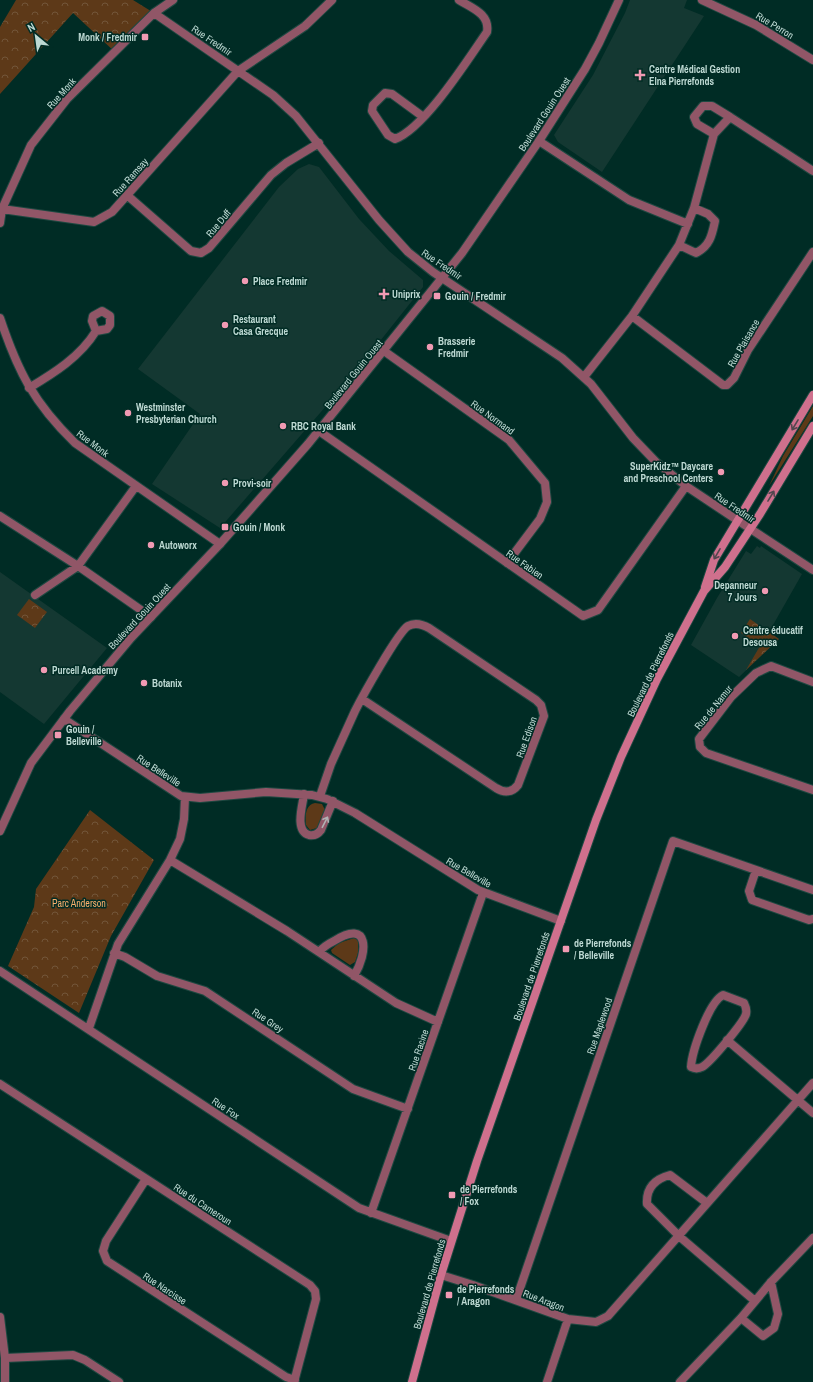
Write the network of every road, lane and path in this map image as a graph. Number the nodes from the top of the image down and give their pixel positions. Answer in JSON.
{"nodes":[{"id":1,"x":173,"y":0,"type":"edge"},
{"id":2,"x":332,"y":0,"type":"edge"},
{"id":3,"x":459,"y":0,"type":"edge"},
{"id":4,"x":619,"y":0,"type":"edge"},
{"id":5,"x":702,"y":0,"type":"edge"},
{"id":6,"x":154,"y":13,"type":"junction"},
{"id":7,"x":813,"y":60,"type":"edge"},
{"id":8,"x":238,"y":71,"type":"junction"},
{"id":9,"x":422,"y":116,"type":"junction"},
{"id":10,"x":730,"y":117,"type":"junction"},
{"id":11,"x":714,"y":134,"type":"junction"},
{"id":12,"x":539,"y":141,"type":"junction"},
{"id":13,"x":319,"y":143,"type":"junction"},
{"id":14,"x":813,"y":171,"type":"edge"},
{"id":15,"x":128,"y":196,"type":"junction"},
{"id":16,"x":694,"y":208,"type":"junction"},
{"id":17,"x":2,"y":209,"type":"junction"},
{"id":18,"x":0,"y":223,"type":"edge"},
{"id":19,"x":688,"y":224,"type":"junction"},
{"id":20,"x":679,"y":245,"type":"junction"},
{"id":21,"x":813,"y":252,"type":"edge"},
{"id":22,"x":444,"y":278,"type":"junction"},
{"id":23,"x":632,"y":316,"type":"junction"},
{"id":24,"x":0,"y":318,"type":"edge"},
{"id":25,"x":96,"y":331,"type":"dead end"},
{"id":26,"x":384,"y":351,"type":"junction"},
{"id":27,"x":584,"y":377,"type":"junction"},
{"id":28,"x":29,"y":388,"type":"junction"},
{"id":29,"x":813,"y":395,"type":"edge"},
{"id":30,"x":813,"y":426,"type":"edge"},
{"id":31,"x":319,"y":432,"type":"junction"},
{"id":32,"x":136,"y":486,"type":"junction"},
{"id":33,"x":686,"y":486,"type":"junction"},
{"id":34,"x":0,"y":516,"type":"edge"},
{"id":35,"x":737,"y":520,"type":"junction"},
{"id":36,"x":749,"y":528,"type":"junction"},
{"id":37,"x":220,"y":544,"type":"junction"},
{"id":38,"x":507,"y":563,"type":"junction"},
{"id":39,"x":78,"y":566,"type":"junction"},
{"id":40,"x":813,"y":570,"type":"edge"},
{"id":41,"x":704,"y":591,"type":"junction"},
{"id":42,"x":35,"y":595,"type":"dead end"},
{"id":43,"x":151,"y":617,"type":"junction"},
{"id":44,"x":813,"y":682,"type":"edge"},
{"id":45,"x":362,"y":699,"type":"junction"},
{"id":46,"x":64,"y":719,"type":"junction"},
{"id":47,"x":813,"y":790,"type":"edge"},
{"id":48,"x":304,"y":794,"type":"junction"},
{"id":49,"x":320,"y":796,"type":"junction"},
{"id":50,"x":185,"y":797,"type":"junction"},
{"id":51,"x":333,"y":801,"type":"junction"},
{"id":52,"x":1,"y":828,"type":"edge"},
{"id":53,"x":170,"y":860,"type":"junction"},
{"id":54,"x":756,"y":870,"type":"junction"},
{"id":55,"x":813,"y":890,"type":"edge"},
{"id":56,"x":483,"y":893,"type":"junction"},
{"id":57,"x":813,"y":919,"type":"edge"},
{"id":58,"x":561,"y":921,"type":"junction"},
{"id":59,"x":320,"y":952,"type":"junction"},
{"id":60,"x":114,"y":953,"type":"junction"},
{"id":61,"x":0,"y":971,"type":"edge"},
{"id":62,"x":354,"y":976,"type":"junction"},
{"id":63,"x":438,"y":1022,"type":"junction"},
{"id":64,"x":89,"y":1028,"type":"junction"},
{"id":65,"x":727,"y":1040,"type":"junction"},
{"id":66,"x":813,"y":1083,"type":"edge"},
{"id":67,"x":0,"y":1084,"type":"edge"},
{"id":68,"x":799,"y":1101,"type":"junction"},
{"id":69,"x":408,"y":1109,"type":"junction"},
{"id":70,"x":813,"y":1113,"type":"edge"},
{"id":71,"x":146,"y":1179,"type":"junction"},
{"id":72,"x":707,"y":1203,"type":"junction"},
{"id":73,"x":370,"y":1213,"type":"junction"},
{"id":74,"x":680,"y":1237,"type":"junction"},
{"id":75,"x":813,"y":1238,"type":"edge"},
{"id":76,"x":451,"y":1241,"type":"junction"},
{"id":77,"x":441,"y":1275,"type":"junction"},
{"id":78,"x":771,"y":1282,"type":"junction"},
{"id":79,"x":516,"y":1300,"type":"junction"},
{"id":80,"x":755,"y":1301,"type":"junction"},
{"id":81,"x":0,"y":1317,"type":"edge"},
{"id":82,"x":741,"y":1318,"type":"junction"},
{"id":83,"x":568,"y":1320,"type":"junction"},
{"id":84,"x":5,"y":1358,"type":"junction"},
{"id":85,"x":295,"y":1381,"type":"edge"},
{"id":86,"x":5,"y":1382,"type":"edge"},
{"id":87,"x":119,"y":1382,"type":"edge"},
{"id":88,"x":412,"y":1382,"type":"edge"},
{"id":89,"x":547,"y":1382,"type":"edge"},
{"id":90,"x":680,"y":1382,"type":"edge"}],
"edges":[{"from":1,"to":6,"type":"street","name":"Rue Monk"},
{"from":2,"to":8,"type":"street","name":"Rue Ramsay"},
{"from":3,"to":9,"type":"street"},
{"from":4,"to":12,"type":"street","name":"Boulevard Gouin Ouest"},
{"from":5,"to":7,"type":"street","name":"Rue Perron"},
{"from":6,"to":8,"type":"street","name":"Rue Fredmir"},
{"from":6,"to":17,"type":"street","name":"Rue Monk"},
{"from":8,"to":13,"type":"street","name":"Rue Fredmir"},
{"from":8,"to":15,"type":"street","name":"Rue Ramsay"},
{"from":9,"to":9,"type":"street"},
{"from":10,"to":11,"type":"street"},
{"from":10,"to":11,"type":"street"},
{"from":10,"to":14,"type":"street"},
{"from":11,"to":16,"type":"street"},
{"from":12,"to":19,"type":"street"},
{"from":12,"to":22,"type":"street","name":"Boulevard Gouin Ouest"},
{"from":13,"to":15,"type":"street","name":"Rue Duff"},
{"from":13,"to":22,"type":"street","name":"Rue Fredmir"},
{"from":15,"to":17,"type":"street","name":"Rue Ramsay"},
{"from":16,"to":19,"type":"street"},
{"from":16,"to":20,"type":"street"},
{"from":17,"to":18,"type":"street","name":"Rue Monk"},
{"from":19,"to":20,"type":"street"},
{"from":20,"to":23,"type":"street"},
{"from":21,"to":23,"type":"street","name":"Rue Plaisance"},
{"from":22,"to":26,"type":"street","name":"Boulevard Gouin Ouest"},
{"from":22,"to":27,"type":"street","name":"Rue Fredmir"},
{"from":23,"to":27,"type":"street"},
{"from":24,"to":28,"type":"street","name":"Rue Monk"},
{"from":25,"to":28,"type":"street"},
{"from":26,"to":31,"type":"street","name":"Boulevard Gouin Ouest"},
{"from":26,"to":38,"type":"street","name":"Rue Normand"},
{"from":27,"to":33,"type":"street","name":"Rue Fredmir"},
{"from":28,"to":32,"type":"street","name":"Rue Monk"},
{"from":29,"to":35,"type":"main road","name":"Boulevard de Pierrefonds","one_way":true},
{"from":36,"to":30,"type":"main road","name":"Boulevard de Pierrefonds","one_way":true},
{"from":31,"to":37,"type":"street","name":"Boulevard Gouin Ouest"},
{"from":31,"to":38,"type":"street","name":"Rue Fabien"},
{"from":32,"to":37,"type":"street","name":"Rue Monk"},
{"from":32,"to":39,"type":"street"},
{"from":33,"to":35,"type":"street","name":"Rue Fredmir"},
{"from":33,"to":38,"type":"street","name":"Rue Fabien"},
{"from":34,"to":39,"type":"street"},
{"from":35,"to":36,"type":"street","name":"Rue Fredmir"},
{"from":35,"to":41,"type":"main road","name":"Boulevard de Pierrefonds","one_way":true},
{"from":36,"to":40,"type":"street","name":"Rue Fredmir"},
{"from":36,"to":41,"type":"main road","name":"Boulevard de Pierrefonds"},
{"from":37,"to":43,"type":"street","name":"Boulevard Gouin Ouest"},
{"from":39,"to":42,"type":"street"},
{"from":39,"to":43,"type":"street"},
{"from":41,"to":58,"type":"main road","name":"Boulevard de Pierrefonds"},
{"from":43,"to":46,"type":"street","name":"Boulevard Gouin Ouest"},
{"from":44,"to":47,"type":"street","name":"Rue de Namur"},
{"from":45,"to":45,"type":"street","name":"Rue Edison"},
{"from":45,"to":49,"type":"street","name":"Rue Edison"},
{"from":46,"to":50,"type":"street","name":"Rue Belleville"},
{"from":46,"to":52,"type":"street","name":"Boulevard Gouin Ouest"},
{"from":48,"to":49,"type":"street","name":"Rue Belleville"},
{"from":48,"to":50,"type":"street","name":"Rue Belleville"},
{"from":48,"to":51,"type":"street","one_way":true},
{"from":49,"to":51,"type":"street","name":"Rue Belleville"},
{"from":50,"to":53,"type":"street"},
{"from":51,"to":56,"type":"street","name":"Rue Belleville"},
{"from":53,"to":59,"type":"street"},
{"from":53,"to":60,"type":"street"},
{"from":54,"to":55,"type":"street","name":"Rue Maplewood"},
{"from":54,"to":57,"type":"street"},
{"from":54,"to":79,"type":"street","name":"Rue Maplewood"},
{"from":56,"to":58,"type":"street","name":"Rue Belleville"},
{"from":56,"to":63,"type":"street","name":"Rue Racine"},
{"from":58,"to":76,"type":"main road","name":"Boulevard de Pierrefonds"},
{"from":59,"to":62,"type":"street"},
{"from":59,"to":62,"type":"street"},
{"from":60,"to":64,"type":"street"},
{"from":60,"to":69,"type":"street","name":"Rue Grey"},
{"from":61,"to":64,"type":"street","name":"Rue Fox"},
{"from":62,"to":63,"type":"street"},
{"from":63,"to":69,"type":"street","name":"Rue Racine"},
{"from":64,"to":73,"type":"street","name":"Rue Fox"},
{"from":65,"to":65,"type":"street"},
{"from":65,"to":68,"type":"street"},
{"from":66,"to":68,"type":"street","name":"Rue Aragon"},
{"from":67,"to":71,"type":"street","name":"Rue du Cameroun"},
{"from":68,"to":70,"type":"street"},
{"from":68,"to":72,"type":"street","name":"Rue Aragon"},
{"from":69,"to":73,"type":"street","name":"Rue Racine"},
{"from":71,"to":85,"type":"street","name":"Rue du Cameroun"},
{"from":71,"to":85,"type":"street","name":"Rue Narcisse"},
{"from":72,"to":74,"type":"street","name":"Rue Aragon"},
{"from":72,"to":74,"type":"street"},
{"from":73,"to":76,"type":"street","name":"Rue Fox"},
{"from":74,"to":80,"type":"street"},
{"from":74,"to":83,"type":"street","name":"Rue Aragon"},
{"from":75,"to":78,"type":"street"},
{"from":76,"to":77,"type":"main road","name":"Boulevard de Pierrefonds"},
{"from":77,"to":79,"type":"street","name":"Rue Aragon"},
{"from":77,"to":88,"type":"main road","name":"Boulevard de Pierrefonds"},
{"from":78,"to":80,"type":"street"},
{"from":78,"to":82,"type":"street"},
{"from":79,"to":83,"type":"street","name":"Rue Aragon"},
{"from":80,"to":82,"type":"street"},
{"from":81,"to":84,"type":"street"},
{"from":82,"to":90,"type":"street"},
{"from":83,"to":89,"type":"street"},
{"from":84,"to":86,"type":"street"},
{"from":84,"to":87,"type":"street"}]}
